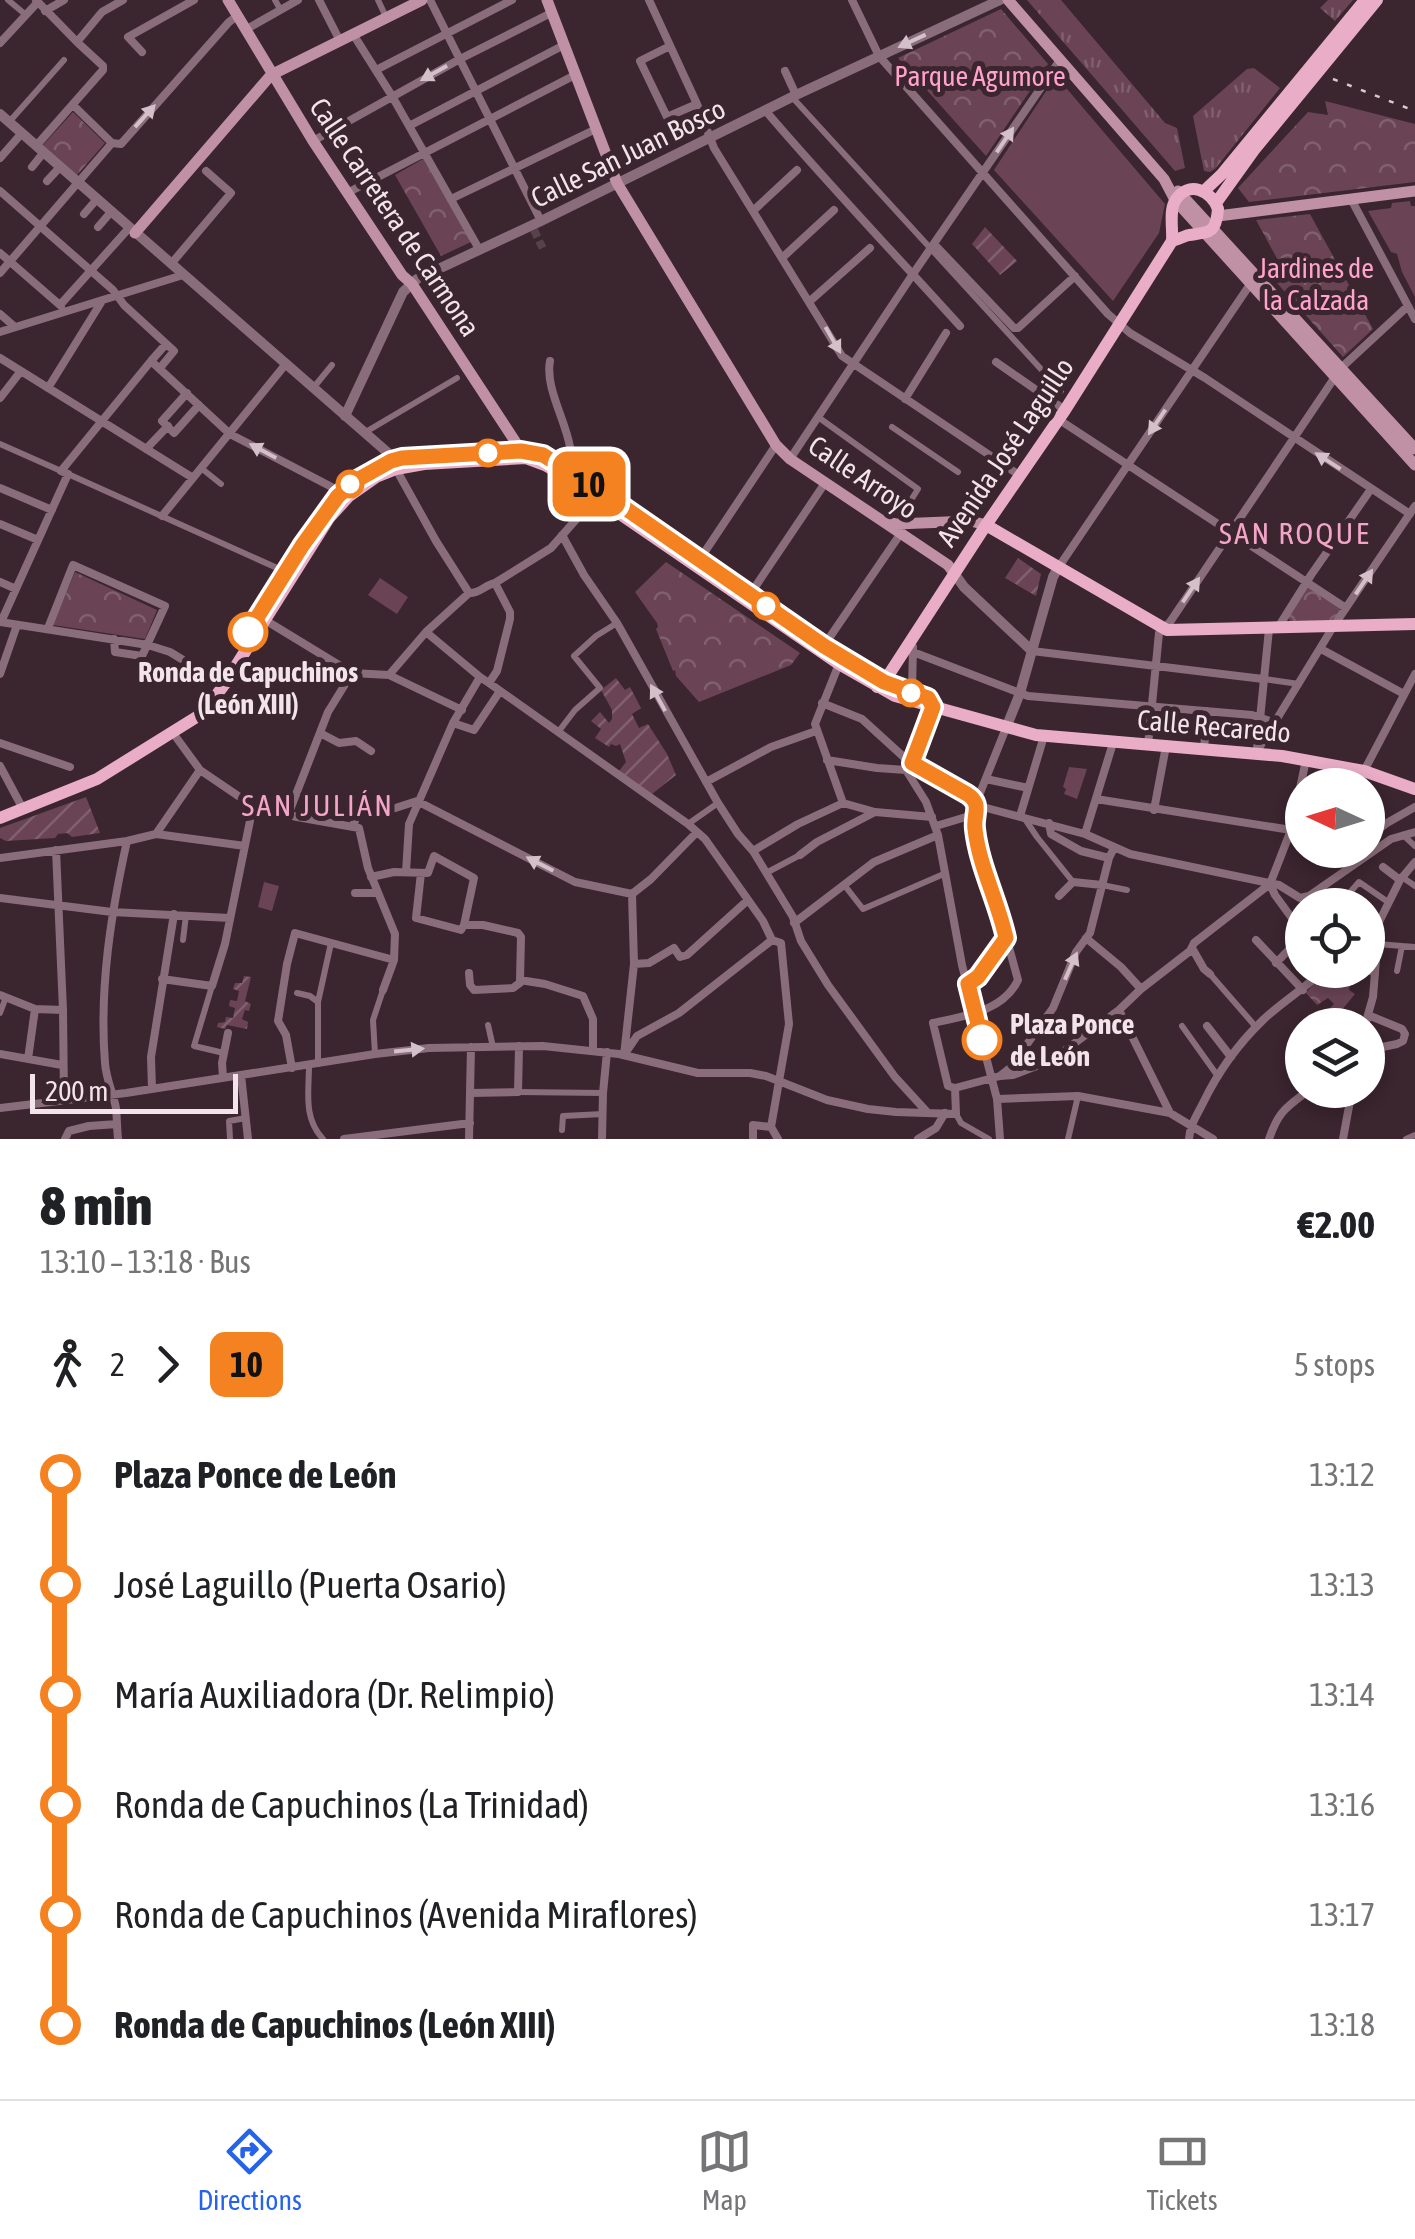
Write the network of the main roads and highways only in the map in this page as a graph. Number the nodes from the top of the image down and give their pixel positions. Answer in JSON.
{"nodes":[{"id":1,"x":228,"y":0,"type":"edge"},
{"id":2,"x":422,"y":0,"type":"edge"},
{"id":3,"x":546,"y":0,"type":"edge"},
{"id":4,"x":1004,"y":0,"type":"edge"},
{"id":5,"x":1365,"y":0,"type":"edge"},
{"id":6,"x":1377,"y":0,"type":"edge"},
{"id":7,"x":271,"y":75,"type":"junction"},
{"id":8,"x":1251,"y":146,"type":"junction"},
{"id":9,"x":1415,"y":190,"type":"edge"},
{"id":10,"x":1204,"y":191,"type":"junction"},
{"id":11,"x":1179,"y":197,"type":"junction"},
{"id":12,"x":1213,"y":220,"type":"junction"},
{"id":13,"x":1174,"y":222,"type":"junction"},
{"id":14,"x":132,"y":230,"type":"road end"},
{"id":15,"x":1188,"y":235,"type":"junction"},
{"id":16,"x":1172,"y":242,"type":"junction"},
{"id":17,"x":1338,"y":373,"type":"junction"},
{"id":18,"x":1415,"y":449,"type":"edge"},
{"id":19,"x":524,"y":455,"type":"junction"},
{"id":20,"x":1415,"y":465,"type":"edge"},
{"id":21,"x":986,"y":525,"type":"junction"},
{"id":22,"x":908,"y":529,"type":"junction"},
{"id":23,"x":954,"y":573,"type":"junction"},
{"id":24,"x":1415,"y":624,"type":"edge"},
{"id":25,"x":881,"y":685,"type":"junction"},
{"id":26,"x":1415,"y":789,"type":"edge"},
{"id":27,"x":0,"y":818,"type":"edge"}],
"edges":[{"from":1,"to":7,"type":"main road","name":"Calle Carretera de Carmona"},
{"from":2,"to":7,"type":"main road"},
{"from":3,"to":22,"type":"main road","name":"Calle Arroyo"},
{"from":4,"to":11,"type":"main road"},
{"from":5,"to":8,"type":"main road"},
{"from":6,"to":8,"type":"main road"},
{"from":7,"to":14,"type":"main road"},
{"from":7,"to":19,"type":"main road","name":"Calle Carretera de Carmona"},
{"from":8,"to":10,"type":"main road"},
{"from":8,"to":12,"type":"main road"},
{"from":9,"to":12,"type":"main road"},
{"from":10,"to":11,"type":"main road"},
{"from":10,"to":12,"type":"main road"},
{"from":11,"to":12,"type":"main road"},
{"from":11,"to":13,"type":"main road"},
{"from":12,"to":15,"type":"main road"},
{"from":12,"to":17,"type":"main road"},
{"from":12,"to":17,"type":"main road"},
{"from":13,"to":15,"type":"main road"},
{"from":13,"to":16,"type":"main road"},
{"from":15,"to":16,"type":"main road"},
{"from":16,"to":21,"type":"main road","name":"Avenida José Laguillo"},
{"from":17,"to":18,"type":"main road"},
{"from":17,"to":20,"type":"main road"},
{"from":19,"to":25,"type":"main road","name":"Calle Recaredo"},
{"from":19,"to":27,"type":"main road"},
{"from":21,"to":22,"type":"main road"},
{"from":21,"to":23,"type":"main road","name":"Avenida José Laguillo"},
{"from":21,"to":24,"type":"main road"},
{"from":22,"to":23,"type":"main road","name":"Calle Arroyo"},
{"from":23,"to":25,"type":"main road","name":"Avenida José Laguillo"},
{"from":25,"to":26,"type":"main road","name":"Calle Recaredo"}]}
